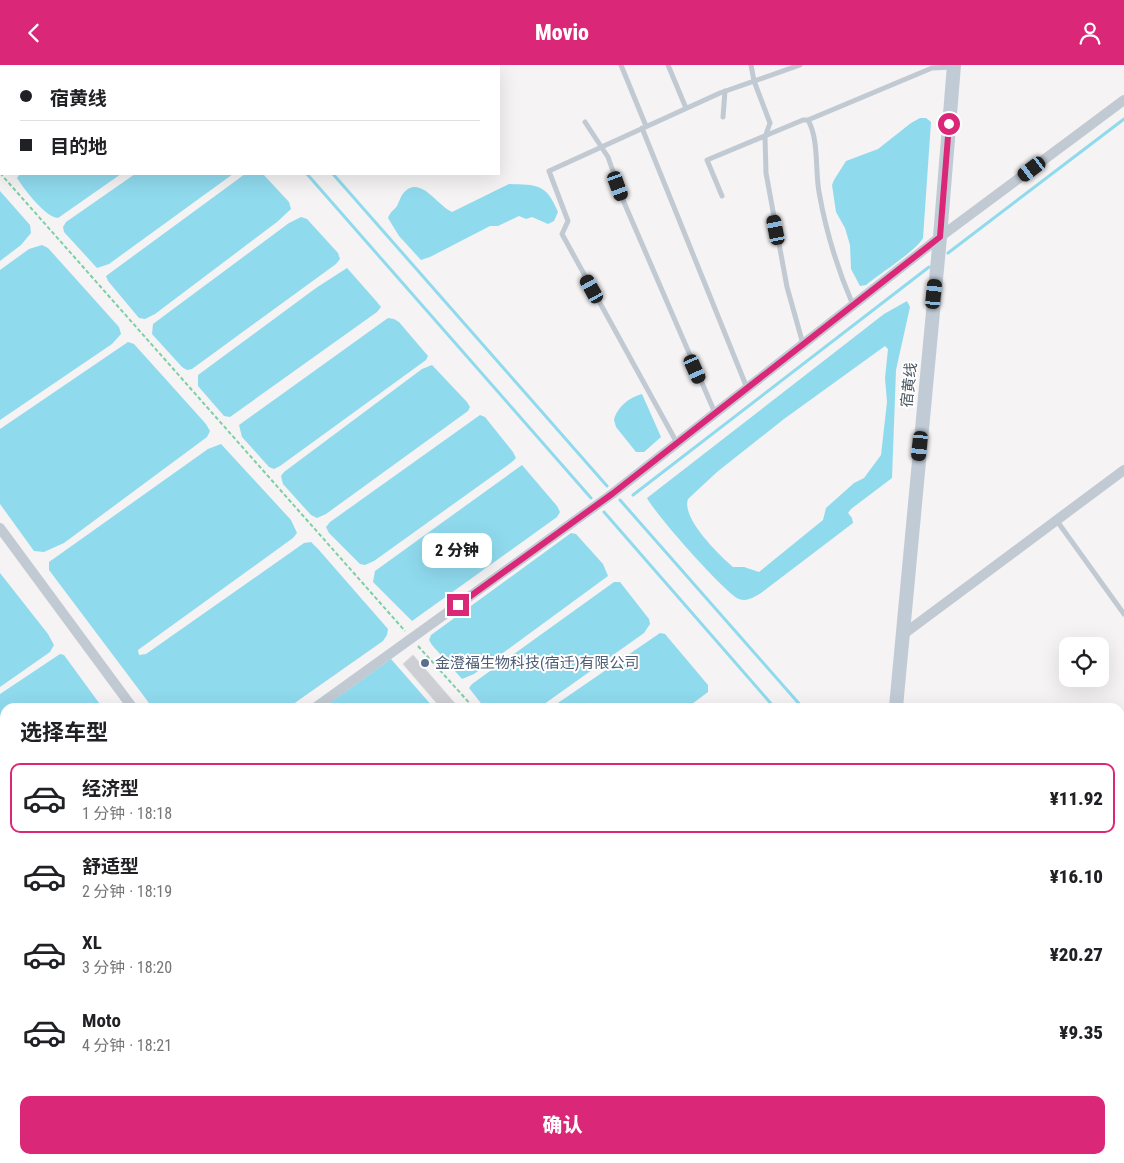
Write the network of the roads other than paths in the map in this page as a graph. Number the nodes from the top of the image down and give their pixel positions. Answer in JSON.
{"nodes":[{"id":1,"x":621,"y":65,"type":"edge"},
{"id":2,"x":668,"y":65,"type":"edge"},
{"id":3,"x":751,"y":65,"type":"edge"},
{"id":4,"x":800,"y":65,"type":"edge"},
{"id":5,"x":954,"y":66,"type":"edge"},
{"id":6,"x":754,"y":81,"type":"junction"},
{"id":7,"x":725,"y":91,"type":"junction"},
{"id":8,"x":1124,"y":100,"type":"edge"},
{"id":9,"x":686,"y":108,"type":"junction"},
{"id":10,"x":723,"y":117,"type":"dead end"},
{"id":11,"x":808,"y":120,"type":"junction"},
{"id":12,"x":585,"y":122,"type":"dead end"},
{"id":13,"x":644,"y":127,"type":"junction"},
{"id":14,"x":766,"y":135,"type":"junction"},
{"id":15,"x":602,"y":147,"type":"junction"},
{"id":16,"x":722,"y":196,"type":"dead end"},
{"id":17,"x":940,"y":237,"type":"junction"},
{"id":18,"x":853,"y":305,"type":"junction"},
{"id":19,"x":804,"y":344,"type":"junction"},
{"id":20,"x":747,"y":389,"type":"junction"},
{"id":21,"x":715,"y":413,"type":"junction"},
{"id":22,"x":677,"y":443,"type":"junction"},
{"id":23,"x":1124,"y":470,"type":"edge"},
{"id":24,"x":1057,"y":521,"type":"junction"},
{"id":25,"x":0,"y":528,"type":"edge"},
{"id":26,"x":1124,"y":614,"type":"edge"},
{"id":27,"x":901,"y":636,"type":"junction"},
{"id":28,"x":129,"y":703,"type":"edge"},
{"id":29,"x":322,"y":703,"type":"edge"},
{"id":30,"x":896,"y":703,"type":"edge"}],
"edges":[{"from":1,"to":13,"type":"lane"},
{"from":2,"to":9,"type":"lane"},
{"from":3,"to":6,"type":"lane"},
{"from":4,"to":6,"type":"lane"},
{"from":5,"to":11,"type":"lane"},
{"from":5,"to":17,"type":"main road","name":"宿黄线"},
{"from":6,"to":7,"type":"lane"},
{"from":6,"to":14,"type":"lane"},
{"from":7,"to":9,"type":"lane"},
{"from":7,"to":10,"type":"lane"},
{"from":8,"to":17,"type":"street"},
{"from":9,"to":13,"type":"lane"},
{"from":11,"to":14,"type":"lane"},
{"from":11,"to":18,"type":"lane"},
{"from":12,"to":15,"type":"lane"},
{"from":13,"to":15,"type":"lane"},
{"from":13,"to":20,"type":"lane"},
{"from":14,"to":16,"type":"lane"},
{"from":14,"to":19,"type":"lane"},
{"from":15,"to":21,"type":"lane"},
{"from":15,"to":22,"type":"lane"},
{"from":17,"to":18,"type":"street"},
{"from":17,"to":27,"type":"main road","name":"宿黄线"},
{"from":18,"to":19,"type":"street"},
{"from":19,"to":20,"type":"street"},
{"from":20,"to":21,"type":"street"},
{"from":21,"to":22,"type":"street"},
{"from":22,"to":29,"type":"street"},
{"from":23,"to":24,"type":"street"},
{"from":24,"to":26,"type":"lane"},
{"from":24,"to":27,"type":"street"},
{"from":25,"to":28,"type":"street"},
{"from":27,"to":30,"type":"main road","name":"宿黄线"}]}
